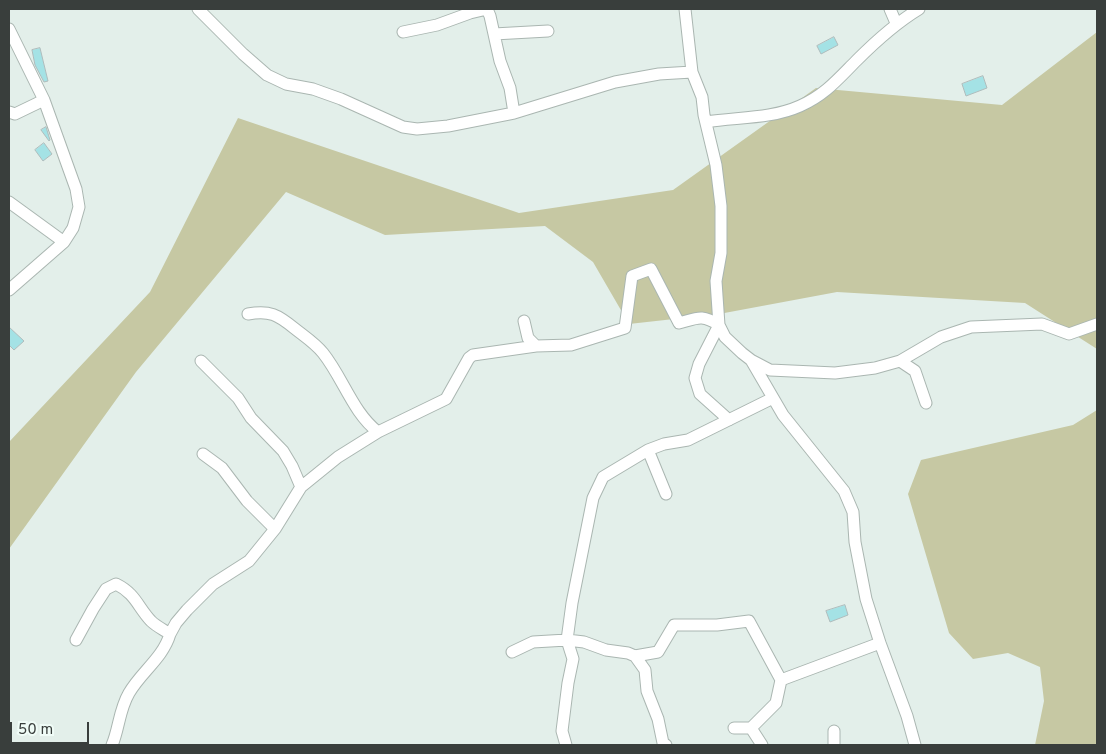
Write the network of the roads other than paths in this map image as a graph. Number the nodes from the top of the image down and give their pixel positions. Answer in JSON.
{"nodes":[{"id":1,"x":198,"y":9,"type":"edge"},
{"id":2,"x":487,"y":9,"type":"edge"},
{"id":3,"x":685,"y":9,"type":"edge"},
{"id":4,"x":890,"y":9,"type":"edge"},
{"id":5,"x":918,"y":9,"type":"edge"},
{"id":6,"x":896,"y":23,"type":"junction"},
{"id":7,"x":9,"y":29,"type":"edge"},
{"id":8,"x":548,"y":31,"type":"dead end"},
{"id":9,"x":403,"y":32,"type":"dead end"},
{"id":10,"x":494,"y":34,"type":"junction"},
{"id":11,"x":692,"y":72,"type":"junction"},
{"id":12,"x":44,"y":100,"type":"junction"},
{"id":13,"x":9,"y":112,"type":"edge"},
{"id":14,"x":514,"y":113,"type":"junction"},
{"id":15,"x":706,"y":122,"type":"junction"},
{"id":16,"x":9,"y":202,"type":"edge"},
{"id":17,"x":64,"y":242,"type":"junction"},
{"id":18,"x":11,"y":283,"type":"edge"},
{"id":19,"x":248,"y":314,"type":"dead end"},
{"id":20,"x":524,"y":321,"type":"dead end"},
{"id":21,"x":1097,"y":324,"type":"edge"},
{"id":22,"x":719,"y":325,"type":"junction"},
{"id":23,"x":536,"y":346,"type":"junction"},
{"id":24,"x":752,"y":360,"type":"junction"},
{"id":25,"x":202,"y":361,"type":"dead end"},
{"id":26,"x":900,"y":361,"type":"junction"},
{"id":27,"x":773,"y":398,"type":"junction"},
{"id":28,"x":926,"y":403,"type":"dead end"},
{"id":29,"x":729,"y":420,"type":"junction"},
{"id":30,"x":378,"y":432,"type":"junction"},
{"id":31,"x":648,"y":450,"type":"junction"},
{"id":32,"x":203,"y":454,"type":"dead end"},
{"id":33,"x":301,"y":488,"type":"junction"},
{"id":34,"x":666,"y":494,"type":"dead end"},
{"id":35,"x":275,"y":529,"type":"junction"},
{"id":36,"x":170,"y":634,"type":"junction"},
{"id":37,"x":76,"y":640,"type":"dead end"},
{"id":38,"x":567,"y":640,"type":"junction"},
{"id":39,"x":880,"y":643,"type":"junction"},
{"id":40,"x":512,"y":652,"type":"dead end"},
{"id":41,"x":635,"y":656,"type":"junction"},
{"id":42,"x":781,"y":680,"type":"junction"},
{"id":43,"x":734,"y":728,"type":"dead end"},
{"id":44,"x":752,"y":728,"type":"junction"},
{"id":45,"x":834,"y":731,"type":"dead end"},
{"id":46,"x":112,"y":745,"type":"edge"},
{"id":47,"x":566,"y":745,"type":"edge"},
{"id":48,"x":666,"y":745,"type":"edge"},
{"id":49,"x":762,"y":745,"type":"edge"},
{"id":50,"x":834,"y":745,"type":"edge"},
{"id":51,"x":915,"y":745,"type":"edge"}],
"edges":[{"from":1,"to":14,"type":"street"},
{"from":2,"to":9,"type":"street"},
{"from":2,"to":10,"type":"street"},
{"from":3,"to":11,"type":"street"},
{"from":4,"to":6,"type":"street"},
{"from":5,"to":6,"type":"street"},
{"from":6,"to":15,"type":"street"},
{"from":7,"to":12,"type":"street"},
{"from":8,"to":10,"type":"street"},
{"from":10,"to":14,"type":"street"},
{"from":11,"to":14,"type":"street"},
{"from":11,"to":15,"type":"street"},
{"from":12,"to":13,"type":"street"},
{"from":12,"to":17,"type":"street"},
{"from":15,"to":22,"type":"street"},
{"from":16,"to":17,"type":"street"},
{"from":17,"to":18,"type":"street"},
{"from":19,"to":30,"type":"street"},
{"from":20,"to":23,"type":"street"},
{"from":21,"to":26,"type":"street"},
{"from":22,"to":23,"type":"street"},
{"from":22,"to":24,"type":"street"},
{"from":22,"to":29,"type":"street"},
{"from":23,"to":30,"type":"street"},
{"from":24,"to":26,"type":"street"},
{"from":24,"to":27,"type":"street"},
{"from":25,"to":33,"type":"street"},
{"from":26,"to":28,"type":"street"},
{"from":27,"to":29,"type":"street"},
{"from":27,"to":39,"type":"street"},
{"from":29,"to":31,"type":"street"},
{"from":30,"to":33,"type":"street"},
{"from":31,"to":34,"type":"street"},
{"from":31,"to":38,"type":"street"},
{"from":32,"to":35,"type":"street"},
{"from":33,"to":35,"type":"street"},
{"from":35,"to":36,"type":"street"},
{"from":36,"to":37,"type":"street"},
{"from":36,"to":46,"type":"street"},
{"from":38,"to":40,"type":"street"},
{"from":38,"to":41,"type":"street"},
{"from":38,"to":47,"type":"street"},
{"from":39,"to":42,"type":"street"},
{"from":39,"to":51,"type":"street"},
{"from":41,"to":42,"type":"street"},
{"from":41,"to":48,"type":"street"},
{"from":42,"to":44,"type":"street"},
{"from":43,"to":44,"type":"street"},
{"from":44,"to":49,"type":"street"},
{"from":45,"to":50,"type":"street"}]}
